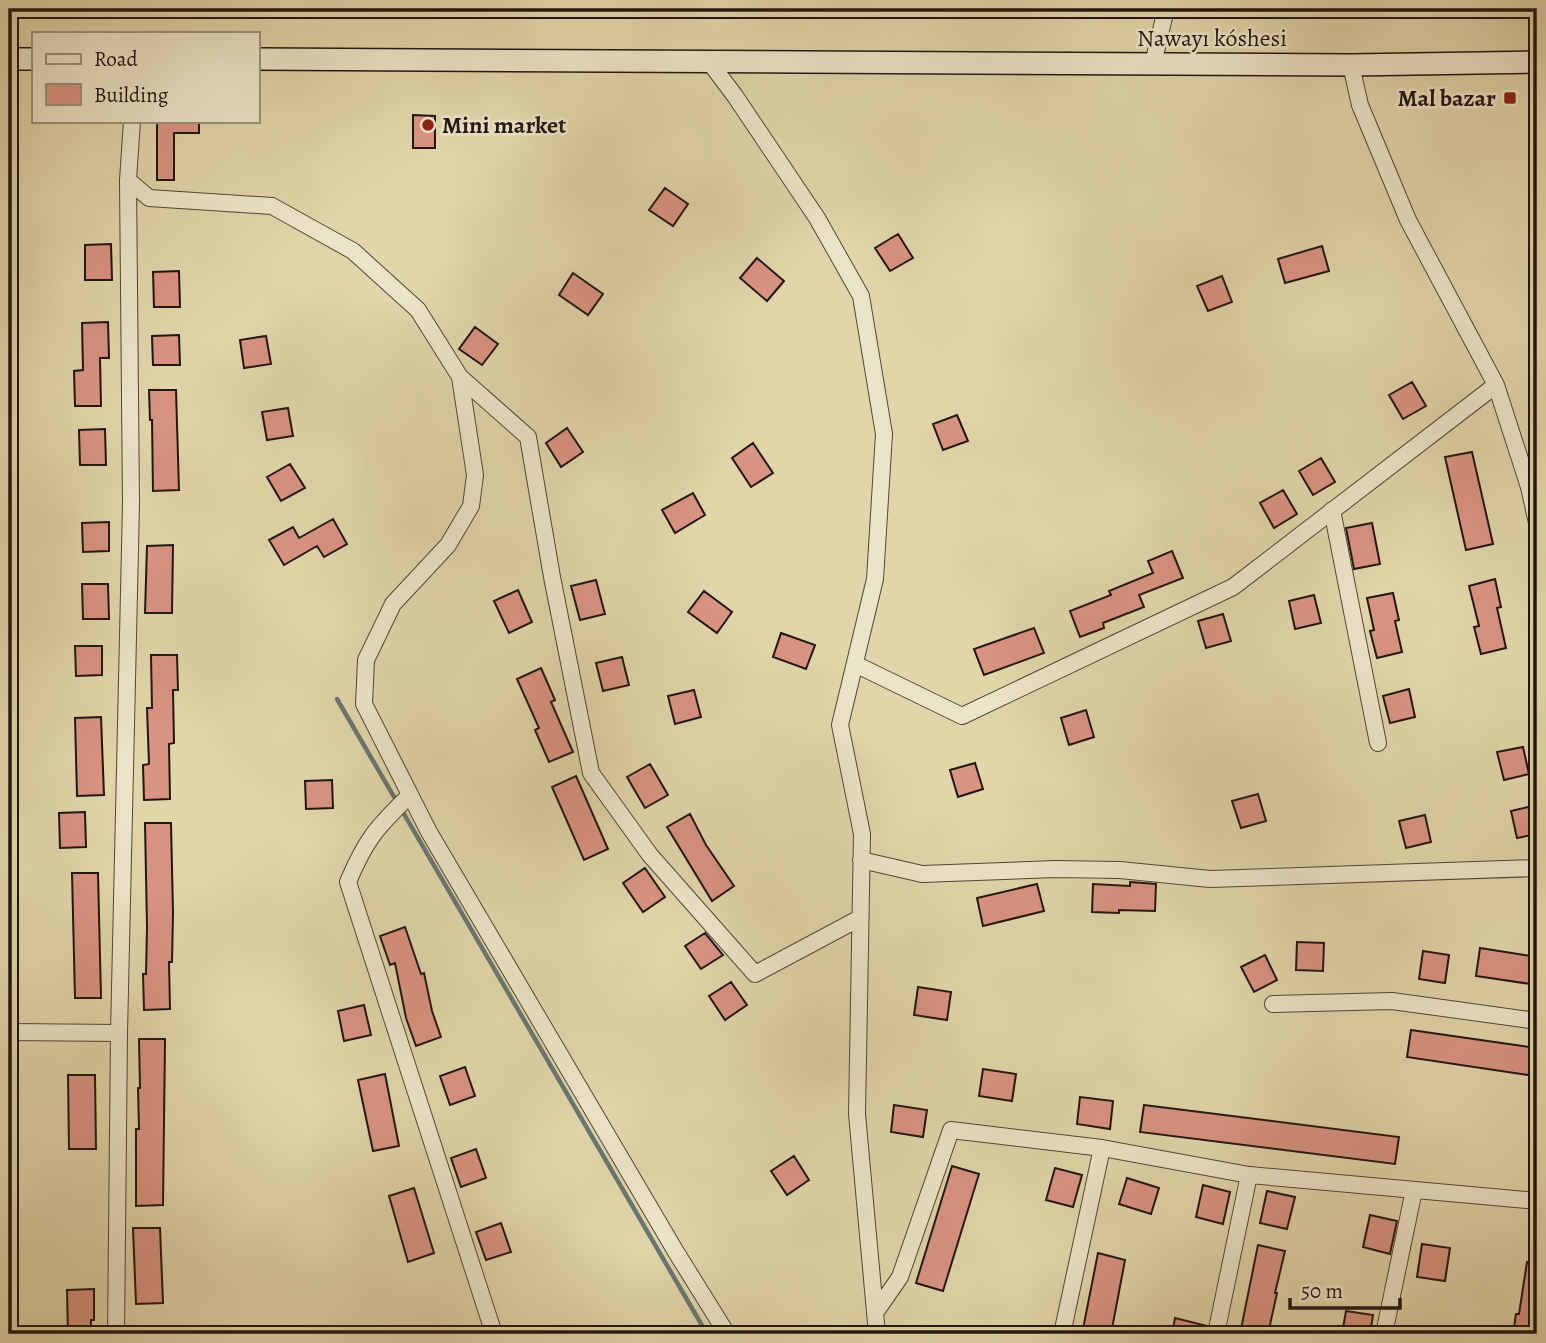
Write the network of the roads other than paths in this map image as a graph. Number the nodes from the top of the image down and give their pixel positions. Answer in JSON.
{"nodes":[{"id":1,"x":1166,"y":9,"type":"edge"},
{"id":2,"x":9,"y":59,"type":"edge"},
{"id":3,"x":32,"y":59,"type":"edge"},
{"id":4,"x":259,"y":59,"type":"edge"},
{"id":5,"x":708,"y":60,"type":"junction"},
{"id":6,"x":1537,"y":62,"type":"edge"},
{"id":7,"x":1153,"y":64,"type":"junction"},
{"id":8,"x":1351,"y":65,"type":"junction"},
{"id":9,"x":132,"y":122,"type":"edge"},
{"id":10,"x":128,"y":180,"type":"junction"},
{"id":11,"x":460,"y":377,"type":"junction"},
{"id":12,"x":1496,"y":385,"type":"junction"},
{"id":13,"x":1332,"y":510,"type":"junction"},
{"id":14,"x":1537,"y":523,"type":"edge"},
{"id":15,"x":855,"y":664,"type":"junction"},
{"id":16,"x":1378,"y":743,"type":"dead end"},
{"id":17,"x":410,"y":795,"type":"junction"},
{"id":18,"x":861,"y":860,"type":"junction"},
{"id":19,"x":1537,"y":868,"type":"edge"},
{"id":20,"x":860,"y":918,"type":"junction"},
{"id":21,"x":1273,"y":1004,"type":"dead end"},
{"id":22,"x":1537,"y":1021,"type":"edge"},
{"id":23,"x":9,"y":1032,"type":"edge"},
{"id":24,"x":120,"y":1033,"type":"junction"},
{"id":25,"x":1102,"y":1148,"type":"junction"},
{"id":26,"x":1249,"y":1175,"type":"junction"},
{"id":27,"x":1414,"y":1190,"type":"junction"},
{"id":28,"x":1537,"y":1201,"type":"edge"},
{"id":29,"x":875,"y":1313,"type":"junction"},
{"id":30,"x":116,"y":1334,"type":"edge"},
{"id":31,"x":494,"y":1334,"type":"edge"},
{"id":32,"x":727,"y":1334,"type":"edge"},
{"id":33,"x":877,"y":1334,"type":"edge"},
{"id":34,"x":1062,"y":1334,"type":"edge"},
{"id":35,"x":1216,"y":1334,"type":"edge"},
{"id":36,"x":1384,"y":1334,"type":"edge"}],
"edges":[{"from":1,"to":7,"type":"street"},
{"from":2,"to":3,"type":"main road"},
{"from":4,"to":5,"type":"main road","name":"Nawayı kóshesi"},
{"from":5,"to":7,"type":"main road","name":"Nawayı kóshesi"},
{"from":5,"to":15,"type":"street"},
{"from":6,"to":8,"type":"main road","name":"Nawayı kóshesi"},
{"from":7,"to":8,"type":"main road","name":"Nawayı kóshesi"},
{"from":8,"to":12,"type":"street"},
{"from":9,"to":10,"type":"street"},
{"from":10,"to":11,"type":"street"},
{"from":10,"to":24,"type":"street"},
{"from":11,"to":17,"type":"street"},
{"from":11,"to":20,"type":"street"},
{"from":12,"to":13,"type":"street"},
{"from":12,"to":14,"type":"street"},
{"from":13,"to":15,"type":"street"},
{"from":13,"to":16,"type":"street"},
{"from":15,"to":18,"type":"street"},
{"from":17,"to":31,"type":"street"},
{"from":17,"to":32,"type":"street"},
{"from":18,"to":19,"type":"street"},
{"from":18,"to":20,"type":"street"},
{"from":20,"to":29,"type":"street"},
{"from":21,"to":22,"type":"street"},
{"from":23,"to":24,"type":"street"},
{"from":24,"to":30,"type":"street"},
{"from":25,"to":26,"type":"street"},
{"from":25,"to":29,"type":"street"},
{"from":25,"to":34,"type":"street"},
{"from":26,"to":27,"type":"street"},
{"from":26,"to":35,"type":"street"},
{"from":27,"to":28,"type":"street"},
{"from":27,"to":36,"type":"street"},
{"from":29,"to":33,"type":"street"}]}
